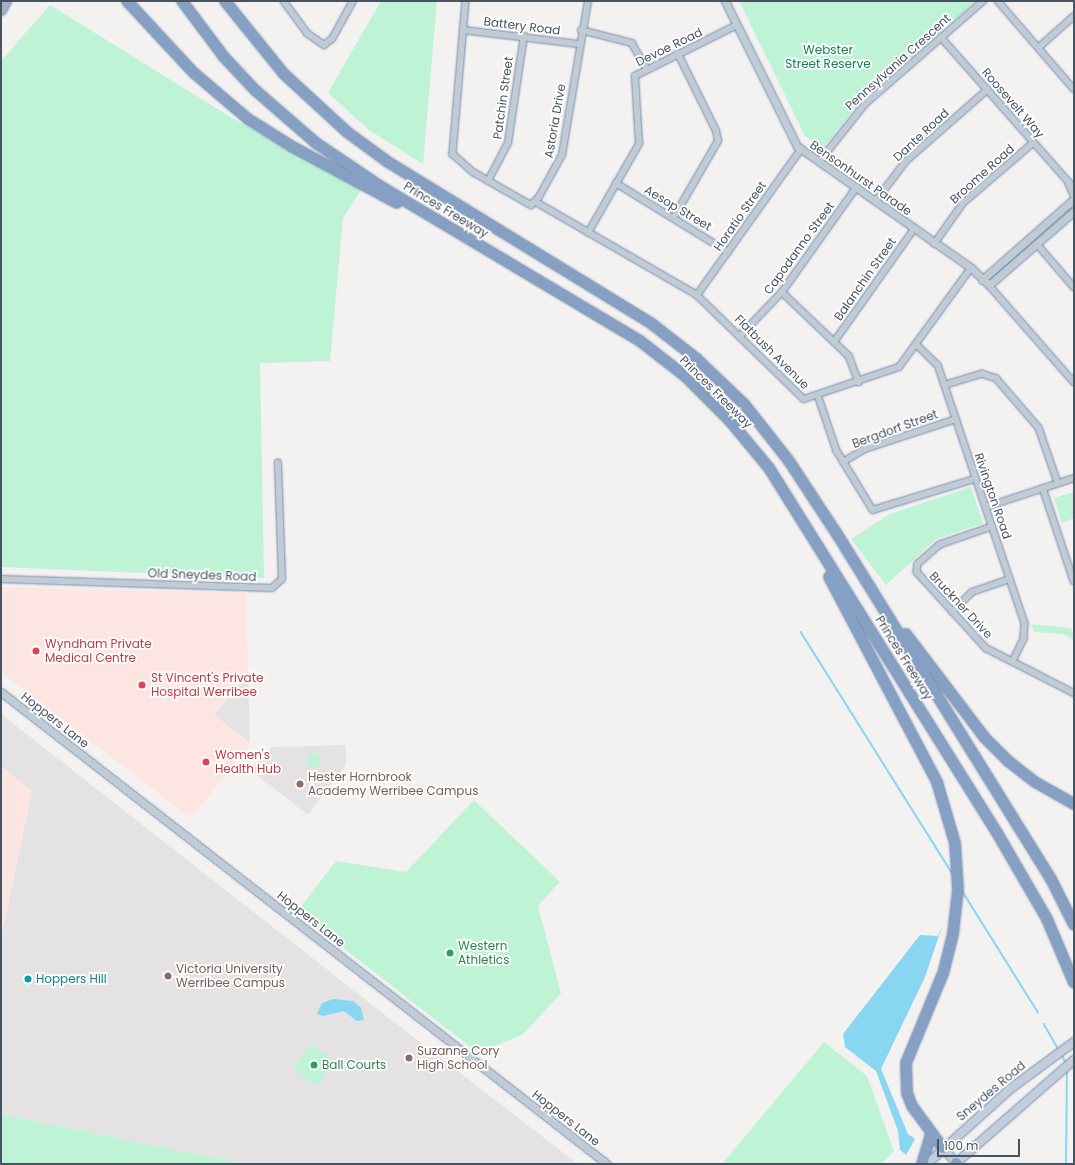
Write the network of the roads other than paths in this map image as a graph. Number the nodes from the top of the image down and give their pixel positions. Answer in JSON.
{"nodes":[{"id":1,"x":6,"y":1,"type":"edge"},
{"id":2,"x":127,"y":1,"type":"edge"},
{"id":3,"x":182,"y":1,"type":"edge"},
{"id":4,"x":225,"y":1,"type":"edge"},
{"id":5,"x":284,"y":1,"type":"edge"},
{"id":6,"x":353,"y":1,"type":"edge"},
{"id":7,"x":466,"y":1,"type":"edge"},
{"id":8,"x":588,"y":1,"type":"edge"},
{"id":9,"x":725,"y":1,"type":"edge"},
{"id":10,"x":983,"y":1,"type":"edge"},
{"id":11,"x":998,"y":1,"type":"edge"},
{"id":12,"x":1,"y":10,"type":"edge"},
{"id":13,"x":1074,"y":16,"type":"edge"},
{"id":14,"x":737,"y":25,"type":"junction"},
{"id":15,"x":463,"y":30,"type":"junction"},
{"id":16,"x":581,"y":30,"type":"junction"},
{"id":17,"x":524,"y":36,"type":"junction"},
{"id":18,"x":941,"y":37,"type":"junction"},
{"id":19,"x":578,"y":44,"type":"junction"},
{"id":20,"x":1038,"y":48,"type":"junction"},
{"id":21,"x":678,"y":54,"type":"junction"},
{"id":22,"x":647,"y":69,"type":"junction"},
{"id":23,"x":1074,"y":89,"type":"edge"},
{"id":24,"x":987,"y":90,"type":"junction"},
{"id":25,"x":1033,"y":143,"type":"junction"},
{"id":26,"x":801,"y":149,"type":"junction"},
{"id":27,"x":819,"y":162,"type":"junction"},
{"id":28,"x":488,"y":181,"type":"junction"},
{"id":29,"x":616,"y":183,"type":"junction"},
{"id":30,"x":1069,"y":184,"type":"junction"},
{"id":31,"x":856,"y":188,"type":"junction"},
{"id":32,"x":1074,"y":188,"type":"edge"},
{"id":33,"x":1074,"y":195,"type":"edge"},
{"id":34,"x":1074,"y":199,"type":"edge"},
{"id":35,"x":536,"y":202,"type":"junction"},
{"id":36,"x":876,"y":202,"type":"junction"},
{"id":37,"x":1074,"y":210,"type":"edge"},
{"id":38,"x":674,"y":217,"type":"junction"},
{"id":39,"x":914,"y":229,"type":"junction"},
{"id":40,"x":588,"y":233,"type":"junction"},
{"id":41,"x":464,"y":235,"type":"junction"},
{"id":42,"x":934,"y":244,"type":"junction"},
{"id":43,"x":1037,"y":244,"type":"junction"},
{"id":44,"x":728,"y":252,"type":"junction"},
{"id":45,"x":970,"y":270,"type":"junction"},
{"id":46,"x":983,"y":279,"type":"junction"},
{"id":47,"x":989,"y":285,"type":"junction"},
{"id":48,"x":1074,"y":287,"type":"edge"},
{"id":49,"x":782,"y":292,"type":"junction"},
{"id":50,"x":697,"y":295,"type":"junction"},
{"id":51,"x":740,"y":336,"type":"junction"},
{"id":52,"x":834,"y":342,"type":"junction"},
{"id":53,"x":917,"y":345,"type":"junction"},
{"id":54,"x":859,"y":382,"type":"junction"},
{"id":55,"x":1074,"y":382,"type":"edge"},
{"id":56,"x":945,"y":385,"type":"junction"},
{"id":57,"x":818,"y":395,"type":"junction"},
{"id":58,"x":956,"y":419,"type":"junction"},
{"id":59,"x":843,"y":462,"type":"junction"},
{"id":60,"x":278,"y":463,"type":"dead end"},
{"id":61,"x":1074,"y":478,"type":"edge"},
{"id":62,"x":975,"y":479,"type":"junction"},
{"id":63,"x":1058,"y":483,"type":"junction"},
{"id":64,"x":1043,"y":488,"type":"junction"},
{"id":65,"x":986,"y":507,"type":"junction"},
{"id":66,"x":796,"y":511,"type":"junction"},
{"id":67,"x":992,"y":527,"type":"junction"},
{"id":68,"x":861,"y":573,"type":"junction"},
{"id":69,"x":1,"y":579,"type":"edge"},
{"id":70,"x":1010,"y":579,"type":"junction"},
{"id":71,"x":1074,"y":580,"type":"edge"},
{"id":72,"x":952,"y":612,"type":"junction"},
{"id":73,"x":1013,"y":662,"type":"junction"},
{"id":74,"x":1073,"y":691,"type":"edge"},
{"id":75,"x":1,"y":692,"type":"edge"},
{"id":76,"x":1074,"y":804,"type":"edge"},
{"id":77,"x":1074,"y":925,"type":"edge"},
{"id":78,"x":1074,"y":983,"type":"edge"},
{"id":79,"x":1074,"y":1042,"type":"edge"},
{"id":80,"x":1074,"y":1060,"type":"edge"},
{"id":81,"x":931,"y":1135,"type":"junction"},
{"id":82,"x":943,"y":1148,"type":"junction"},
{"id":83,"x":607,"y":1164,"type":"edge"},
{"id":84,"x":922,"y":1164,"type":"edge"},
{"id":85,"x":927,"y":1164,"type":"edge"},
{"id":86,"x":956,"y":1164,"type":"edge"}],
"edges":[{"from":1,"to":12,"type":"highway"},
{"from":2,"to":41,"type":"highway"},
{"from":3,"to":41,"type":"highway","name":"Princes Freeway"},
{"from":4,"to":68,"type":"highway","name":"Princes Freeway"},
{"from":5,"to":6,"type":"street"},
{"from":7,"to":15,"type":"street"},
{"from":8,"to":16,"type":"street","name":"Astoria Drive"},
{"from":9,"to":14,"type":"street","name":"Bensonhurst Parade"},
{"from":10,"to":18,"type":"street","name":"Pennsylvania Crescent"},
{"from":11,"to":20,"type":"street"},
{"from":13,"to":20,"type":"street"},
{"from":14,"to":21,"type":"street","name":"Devoe Road"},
{"from":14,"to":26,"type":"street","name":"Bensonhurst Parade"},
{"from":15,"to":17,"type":"street","name":"Battery Road"},
{"from":15,"to":28,"type":"street"},
{"from":16,"to":19,"type":"street","name":"Astoria Drive"},
{"from":16,"to":22,"type":"street"},
{"from":17,"to":19,"type":"street","name":"Battery Road"},
{"from":17,"to":28,"type":"street","name":"Patchin Street"},
{"from":18,"to":24,"type":"street","name":"Roosevelt Way"},
{"from":18,"to":27,"type":"street","name":"Pennsylvania Crescent"},
{"from":19,"to":35,"type":"street","name":"Astoria Drive"},
{"from":20,"to":23,"type":"street"},
{"from":21,"to":22,"type":"street","name":"Devoe Road"},
{"from":21,"to":38,"type":"street"},
{"from":22,"to":29,"type":"street","name":"Devoe Road"},
{"from":24,"to":25,"type":"street","name":"Roosevelt Way"},
{"from":24,"to":36,"type":"street","name":"Dante Road"},
{"from":25,"to":30,"type":"street","name":"Roosevelt Way"},
{"from":25,"to":42,"type":"street","name":"Broome Road"},
{"from":26,"to":27,"type":"street","name":"Bensonhurst Parade"},
{"from":26,"to":44,"type":"street","name":"Horatio Street"},
{"from":27,"to":31,"type":"street","name":"Bensonhurst Parade"},
{"from":28,"to":35,"type":"street"},
{"from":29,"to":38,"type":"street","name":"Aesop Street"},
{"from":29,"to":40,"type":"street","name":"Devoe Road"},
{"from":30,"to":32,"type":"street","name":"Roosevelt Way"},
{"from":30,"to":33,"type":"street","name":"Roosevelt Way"},
{"from":31,"to":36,"type":"street","name":"Bensonhurst Parade"},
{"from":31,"to":49,"type":"street","name":"Capodanno Street"},
{"from":34,"to":46,"type":"street"},
{"from":35,"to":40,"type":"street","name":"Flatbush Avenue"},
{"from":36,"to":39,"type":"street","name":"Bensonhurst Parade"},
{"from":37,"to":43,"type":"street"},
{"from":38,"to":44,"type":"street","name":"Aesop Street"},
{"from":39,"to":42,"type":"street","name":"Bensonhurst Parade"},
{"from":39,"to":52,"type":"street","name":"Balanchin Street"},
{"from":40,"to":50,"type":"street","name":"Flatbush Avenue"},
{"from":41,"to":66,"type":"highway","name":"Princes Freeway"},
{"from":42,"to":45,"type":"street","name":"Bensonhurst Parade"},
{"from":43,"to":47,"type":"street"},
{"from":43,"to":48,"type":"street"},
{"from":44,"to":50,"type":"street","name":"Horatio Street"},
{"from":45,"to":46,"type":"street","name":"Bensonhurst Parade"},
{"from":45,"to":53,"type":"street","name":"Flatbush Avenue"},
{"from":46,"to":47,"type":"street","name":"Bensonhurst Parade"},
{"from":47,"to":55,"type":"street"},
{"from":49,"to":51,"type":"street","name":"Capodanno Street"},
{"from":49,"to":52,"type":"street"},
{"from":50,"to":51,"type":"street","name":"Flatbush Avenue"},
{"from":51,"to":57,"type":"street","name":"Flatbush Avenue"},
{"from":52,"to":54,"type":"street"},
{"from":53,"to":54,"type":"street","name":"Flatbush Avenue"},
{"from":53,"to":56,"type":"street","name":"Rivington Road"},
{"from":54,"to":57,"type":"street","name":"Flatbush Avenue"},
{"from":56,"to":58,"type":"street","name":"Rivington Road"},
{"from":56,"to":63,"type":"street"},
{"from":57,"to":59,"type":"street"},
{"from":58,"to":59,"type":"street","name":"Bergdorf Street"},
{"from":58,"to":62,"type":"street","name":"Rivington Road"},
{"from":59,"to":62,"type":"street"},
{"from":60,"to":69,"type":"street","name":"Old Sneydes Road"},
{"from":61,"to":63,"type":"street"},
{"from":62,"to":65,"type":"street","name":"Rivington Road"},
{"from":63,"to":64,"type":"street"},
{"from":64,"to":65,"type":"street"},
{"from":64,"to":71,"type":"street"},
{"from":65,"to":67,"type":"street","name":"Rivington Road"},
{"from":66,"to":78,"type":"highway","name":"Princes Freeway"},
{"from":66,"to":81,"type":"highway"},
{"from":67,"to":70,"type":"street","name":"Rivington Road"},
{"from":67,"to":72,"type":"street","name":"Bruckner Drive"},
{"from":68,"to":76,"type":"highway"},
{"from":68,"to":77,"type":"highway","name":"Princes Freeway"},
{"from":70,"to":72,"type":"street"},
{"from":70,"to":73,"type":"street","name":"Rivington Road"},
{"from":72,"to":73,"type":"street","name":"Bruckner Drive"},
{"from":73,"to":74,"type":"street","name":"Bruckner Drive"},
{"from":75,"to":83,"type":"street","name":"Hoppers Lane"},
{"from":79,"to":82,"type":"main road","name":"Sneydes Road"},
{"from":80,"to":86,"type":"main road"},
{"from":81,"to":82,"type":"highway"},
{"from":81,"to":84,"type":"highway"},
{"from":82,"to":85,"type":"main road","name":"Sneydes Road"},
{"from":82,"to":86,"type":"main road"}]}
